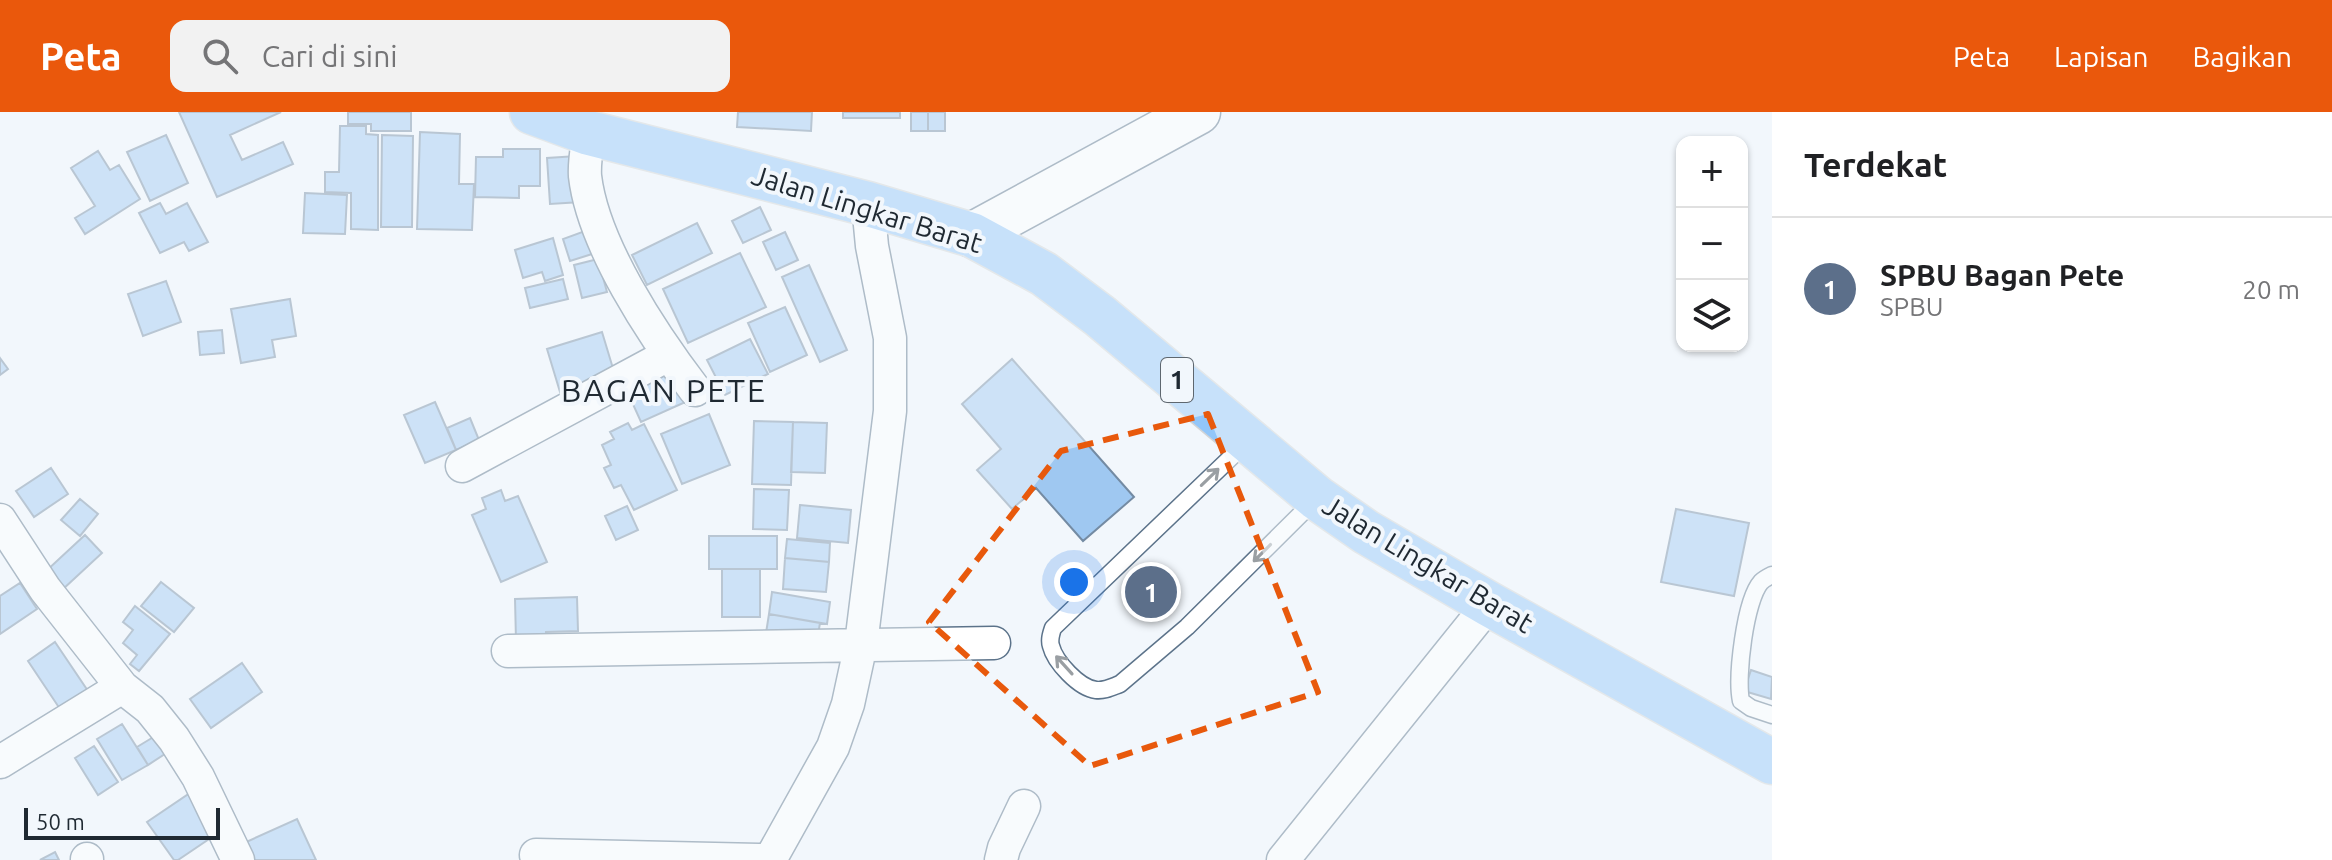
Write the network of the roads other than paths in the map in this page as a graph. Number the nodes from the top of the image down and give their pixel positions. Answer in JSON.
{"nodes":[{"id":1,"x":532,"y":112,"type":"edge"},
{"id":2,"x":1198,"y":112,"type":"edge"},
{"id":3,"x":589,"y":133,"type":"junction"},
{"id":4,"x":868,"y":204,"type":"junction"},
{"id":5,"x":972,"y":235,"type":"junction"},
{"id":6,"x":668,"y":355,"type":"junction"},
{"id":7,"x":695,"y":390,"type":"dead end"},
{"id":8,"x":1248,"y":440,"type":"junction"},
{"id":9,"x":462,"y":466,"type":"dead end"},
{"id":10,"x":1317,"y":498,"type":"junction"},
{"id":11,"x":0,"y":520,"type":"edge"},
{"id":12,"x":1772,"y":575,"type":"edge"},
{"id":13,"x":1489,"y":604,"type":"junction"},
{"id":14,"x":994,"y":643,"type":"dead end"},
{"id":15,"x":861,"y":644,"type":"junction"},
{"id":16,"x":508,"y":651,"type":"dead end"},
{"id":17,"x":122,"y":687,"type":"junction"},
{"id":18,"x":1772,"y":715,"type":"edge"},
{"id":19,"x":0,"y":762,"type":"edge"},
{"id":20,"x":1772,"y":762,"type":"edge"},
{"id":21,"x":1024,"y":806,"type":"dead end"},
{"id":22,"x":536,"y":855,"type":"dead end"},
{"id":23,"x":238,"y":860,"type":"edge"},
{"id":24,"x":759,"y":860,"type":"edge"},
{"id":25,"x":770,"y":860,"type":"edge"},
{"id":26,"x":1001,"y":860,"type":"edge"},
{"id":27,"x":1283,"y":860,"type":"edge"}],
"edges":[{"from":1,"to":3,"type":"highway","name":"Jalan Lingkar Barat","number":"1"},
{"from":2,"to":5,"type":"main road"},
{"from":3,"to":4,"type":"highway","name":"Jalan Lingkar Barat","number":"1"},
{"from":3,"to":6,"type":"street"},
{"from":4,"to":5,"type":"highway","name":"Jalan Lingkar Barat","number":"1"},
{"from":4,"to":15,"type":"street"},
{"from":5,"to":8,"type":"highway","name":"Jalan Lingkar Barat","number":"1"},
{"from":6,"to":7,"type":"street"},
{"from":6,"to":9,"type":"street"},
{"from":8,"to":10,"type":"highway","name":"Jalan Lingkar Barat","number":"1"},
{"from":10,"to":8,"type":"lane","one_way":true},
{"from":10,"to":13,"type":"highway","name":"Jalan Lingkar Barat","number":"1"},
{"from":11,"to":17,"type":"street"},
{"from":12,"to":18,"type":"lane"},
{"from":13,"to":20,"type":"highway","name":"Jalan Lingkar Barat","number":"1"},
{"from":13,"to":27,"type":"street"},
{"from":14,"to":15,"type":"street"},
{"from":15,"to":16,"type":"street"},
{"from":15,"to":25,"type":"street"},
{"from":17,"to":19,"type":"street"},
{"from":17,"to":23,"type":"street"},
{"from":21,"to":26,"type":"street"},
{"from":22,"to":24,"type":"street"}]}
